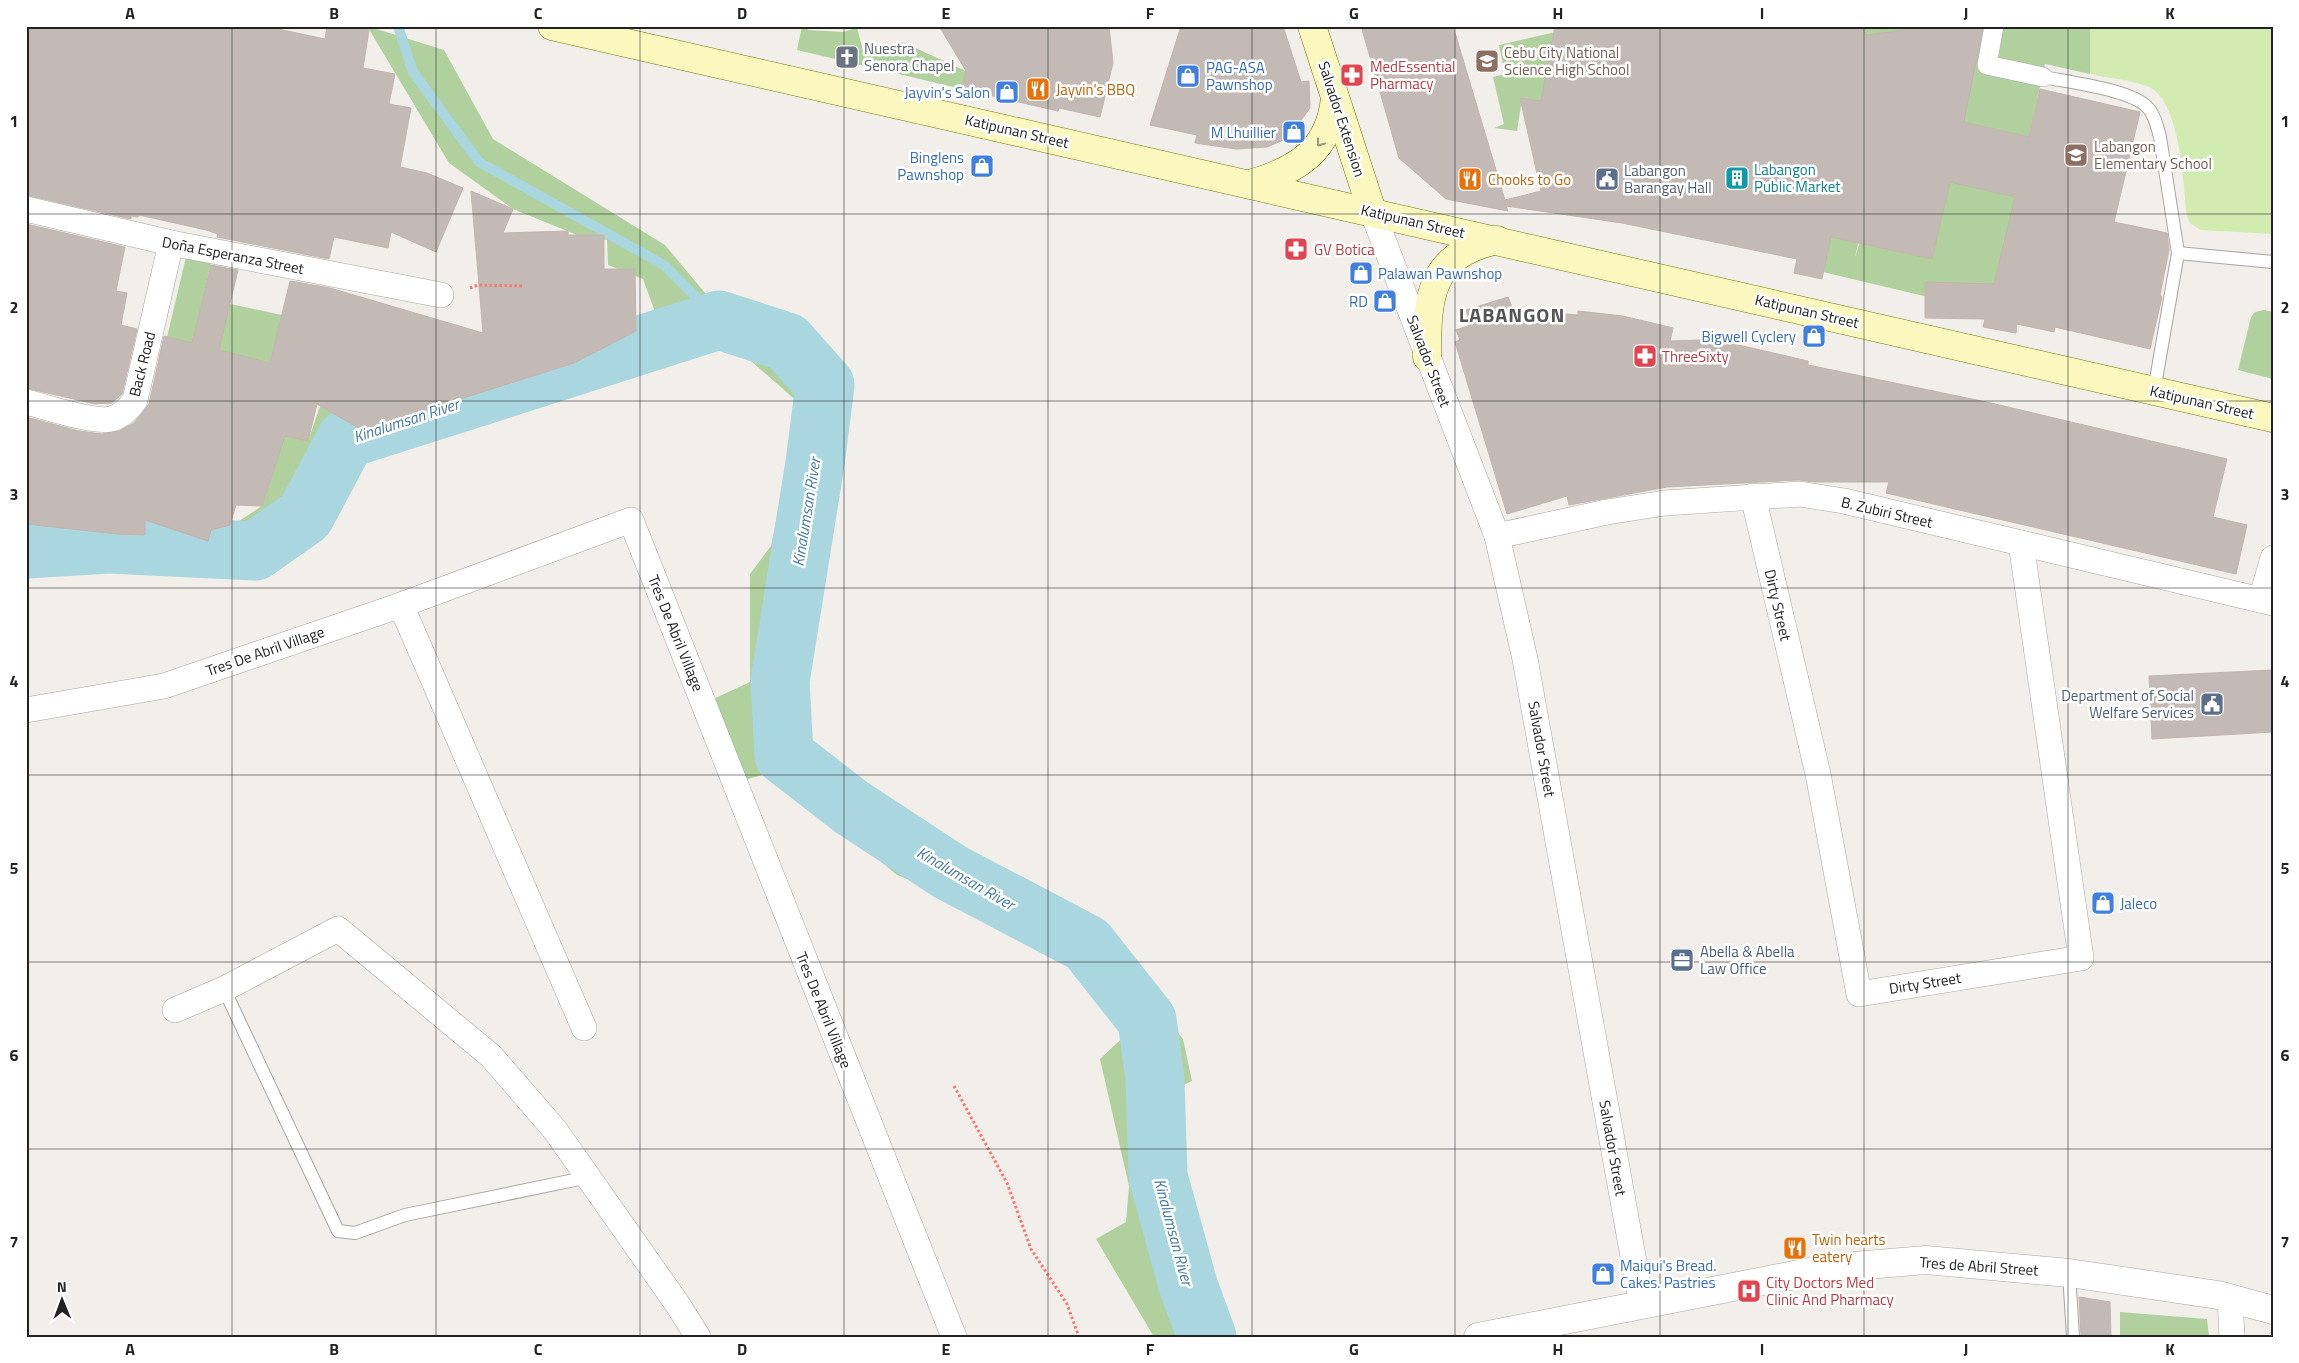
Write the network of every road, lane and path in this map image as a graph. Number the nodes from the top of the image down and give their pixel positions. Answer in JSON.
{"nodes":[{"id":1,"x":552,"y":26,"type":"edge"},
{"id":2,"x":1312,"y":26,"type":"edge"},
{"id":3,"x":1994,"y":26,"type":"edge"},
{"id":4,"x":2043,"y":77,"type":"joint"},
{"id":5,"x":1335,"y":98,"type":"junction"},
{"id":6,"x":1249,"y":184,"type":"junction"},
{"id":7,"x":26,"y":209,"type":"edge"},
{"id":8,"x":1372,"y":211,"type":"junction"},
{"id":9,"x":1497,"y":240,"type":"junction"},
{"id":10,"x":171,"y":243,"type":"junction"},
{"id":11,"x":2178,"y":253,"type":"junction"},
{"id":12,"x":2273,"y":262,"type":"edge"},
{"id":13,"x":524,"y":286,"type":"dead end"},
{"id":14,"x":441,"y":295,"type":"joint"},
{"id":15,"x":1427,"y":357,"type":"junction"},
{"id":16,"x":2154,"y":391,"type":"junction"},
{"id":17,"x":26,"y":402,"type":"edge"},
{"id":18,"x":2273,"y":418,"type":"edge"},
{"id":19,"x":1753,"y":496,"type":"junction"},
{"id":20,"x":1497,"y":536,"type":"junction"},
{"id":21,"x":2022,"y":544,"type":"junction"},
{"id":22,"x":2273,"y":558,"type":"edge"},
{"id":23,"x":2267,"y":601,"type":"edge"},
{"id":24,"x":401,"y":605,"type":"junction"},
{"id":25,"x":26,"y":710,"type":"edge"},
{"id":26,"x":224,"y":989,"type":"junction"},
{"id":27,"x":175,"y":1010,"type":"dead end"},
{"id":28,"x":584,"y":1028,"type":"dead end"},
{"id":29,"x":954,"y":1086,"type":"dead end"},
{"id":30,"x":588,"y":1178,"type":"junction"},
{"id":31,"x":2068,"y":1273,"type":"junction"},
{"id":32,"x":2230,"y":1299,"type":"junction"},
{"id":33,"x":1642,"y":1306,"type":"junction"},
{"id":34,"x":2273,"y":1310,"type":"edge"},
{"id":35,"x":698,"y":1337,"type":"edge"},
{"id":36,"x":954,"y":1337,"type":"edge"},
{"id":37,"x":1079,"y":1337,"type":"edge"},
{"id":38,"x":1478,"y":1337,"type":"edge"},
{"id":39,"x":2073,"y":1337,"type":"edge"},
{"id":40,"x":2232,"y":1337,"type":"edge"}],
"edges":[{"from":1,"to":6,"type":"main road","name":"Katipunan Street"},
{"from":2,"to":5,"type":"main road","name":"Salvador Extension"},
{"from":3,"to":4,"type":"street"},
{"from":4,"to":11,"type":"lane"},
{"from":5,"to":6,"type":"main road","one_way":true},
{"from":5,"to":8,"type":"main road","name":"Salvador Extension"},
{"from":6,"to":8,"type":"main road","name":"Katipunan Street"},
{"from":7,"to":10,"type":"street","name":"Doña Esperanza Street"},
{"from":8,"to":9,"type":"main road","name":"Katipunan Street"},
{"from":8,"to":15,"type":"street","name":"Salvador Street"},
{"from":9,"to":15,"type":"main road"},
{"from":9,"to":16,"type":"main road","name":"Katipunan Street"},
{"from":10,"to":14,"type":"street","name":"Doña Esperanza Street"},
{"from":10,"to":17,"type":"street","name":"Back Road"},
{"from":11,"to":12,"type":"lane"},
{"from":11,"to":16,"type":"lane"},
{"from":13,"to":14,"type":"path"},
{"from":15,"to":20,"type":"street","name":"Salvador Street"},
{"from":16,"to":18,"type":"main road","name":"Katipunan Street"},
{"from":19,"to":20,"type":"street","name":"B. Zubiri Street"},
{"from":19,"to":21,"type":"street","name":"B. Zubiri Street"},
{"from":19,"to":21,"type":"street","name":"Dirty Street"},
{"from":20,"to":33,"type":"street","name":"Salvador Street"},
{"from":21,"to":23,"type":"street","name":"B. Zubiri Street"},
{"from":22,"to":23,"type":"street"},
{"from":24,"to":25,"type":"street","name":"Tres De Abril Village"},
{"from":24,"to":28,"type":"street"},
{"from":24,"to":36,"type":"street","name":"Tres De Abril Village"},
{"from":26,"to":27,"type":"street"},
{"from":26,"to":30,"type":"street"},
{"from":26,"to":30,"type":"lane"},
{"from":29,"to":37,"type":"path"},
{"from":30,"to":35,"type":"street"},
{"from":31,"to":32,"type":"street","name":"Tres de Abril Street"},
{"from":31,"to":33,"type":"street","name":"Tres de Abril Street"},
{"from":31,"to":39,"type":"lane"},
{"from":32,"to":34,"type":"street","name":"Tres de Abril Street"},
{"from":32,"to":40,"type":"street"},
{"from":33,"to":38,"type":"street","name":"Tres de Abril Street"}]}
